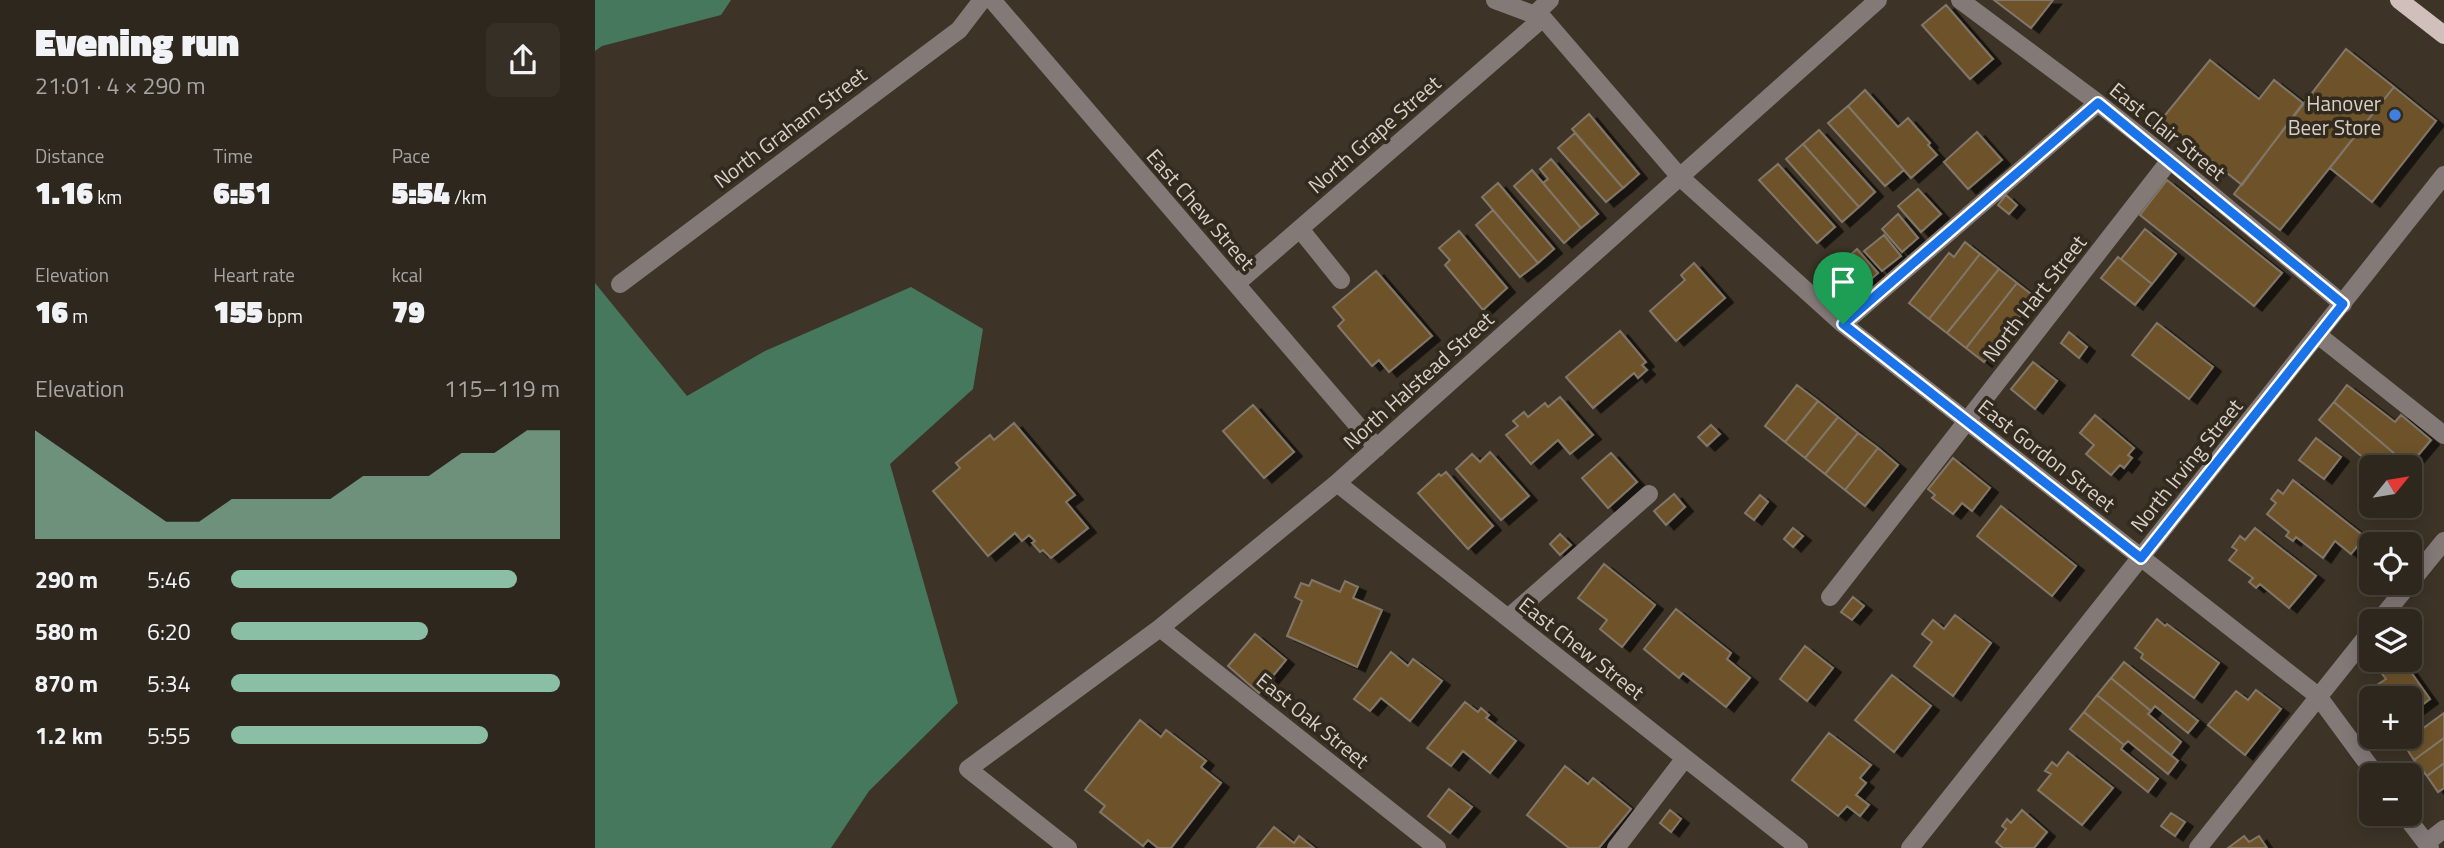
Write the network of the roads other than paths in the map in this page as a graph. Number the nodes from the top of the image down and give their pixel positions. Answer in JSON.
{"nodes":[{"id":1,"x":982,"y":0,"type":"edge"},
{"id":2,"x":992,"y":0,"type":"edge"},
{"id":3,"x":1495,"y":0,"type":"edge"},
{"id":4,"x":1551,"y":0,"type":"edge"},
{"id":5,"x":1878,"y":0,"type":"edge"},
{"id":6,"x":1960,"y":0,"type":"edge"},
{"id":7,"x":2399,"y":0,"type":"edge"},
{"id":8,"x":1538,"y":16,"type":"junction"},
{"id":9,"x":2444,"y":35,"type":"edge"},
{"id":10,"x":2098,"y":103,"type":"junction"},
{"id":11,"x":2170,"y":160,"type":"junction"},
{"id":12,"x":2444,"y":175,"type":"edge"},
{"id":13,"x":1680,"y":177,"type":"junction"},
{"id":14,"x":1300,"y":229,"type":"junction"},
{"id":15,"x":1341,"y":280,"type":"dead end"},
{"id":16,"x":619,"y":284,"type":"dead end"},
{"id":17,"x":1236,"y":284,"type":"junction"},
{"id":18,"x":2343,"y":304,"type":"junction"},
{"id":19,"x":1843,"y":324,"type":"junction"},
{"id":20,"x":2318,"y":335,"type":"junction"},
{"id":21,"x":1968,"y":421,"type":"junction"},
{"id":22,"x":2444,"y":435,"type":"edge"},
{"id":23,"x":1377,"y":448,"type":"junction"},
{"id":24,"x":1337,"y":483,"type":"junction"},
{"id":25,"x":1649,"y":494,"type":"dead end"},
{"id":26,"x":2444,"y":541,"type":"edge"},
{"id":27,"x":2141,"y":558,"type":"junction"},
{"id":28,"x":1831,"y":597,"type":"dead end"},
{"id":29,"x":2389,"y":609,"type":"edge"},
{"id":30,"x":1508,"y":618,"type":"junction"},
{"id":31,"x":1160,"y":628,"type":"junction"},
{"id":32,"x":2359,"y":646,"type":"edge"},
{"id":33,"x":2318,"y":696,"type":"junction"},
{"id":34,"x":1685,"y":758,"type":"junction"},
{"id":35,"x":2367,"y":763,"type":"edge"},
{"id":36,"x":2413,"y":826,"type":"edge"},
{"id":37,"x":2444,"y":829,"type":"edge"},
{"id":38,"x":2428,"y":845,"type":"edge"},
{"id":39,"x":1067,"y":848,"type":"edge"},
{"id":40,"x":1437,"y":848,"type":"edge"},
{"id":41,"x":1616,"y":848,"type":"edge"},
{"id":42,"x":1799,"y":848,"type":"edge"},
{"id":43,"x":1910,"y":848,"type":"edge"},
{"id":44,"x":2198,"y":848,"type":"edge"}],
"edges":[{"from":1,"to":16,"type":"street","name":"North Graham Street"},
{"from":2,"to":17,"type":"street","name":"East Chew Street"},
{"from":3,"to":8,"type":"street"},
{"from":4,"to":8,"type":"street","name":"North Grape Street"},
{"from":5,"to":13,"type":"street","name":"North Halstead Street"},
{"from":6,"to":10,"type":"street","name":"East Clair Street"},
{"from":7,"to":9,"type":"main road"},
{"from":8,"to":13,"type":"street","name":"East Gordon Street"},
{"from":8,"to":14,"type":"street","name":"North Grape Street"},
{"from":10,"to":11,"type":"street","name":"East Clair Street"},
{"from":10,"to":19,"type":"street"},
{"from":11,"to":18,"type":"street","name":"East Clair Street"},
{"from":11,"to":21,"type":"street","name":"North Hart Street"},
{"from":12,"to":18,"type":"street","name":"North Irving Street"},
{"from":13,"to":19,"type":"street","name":"East Gordon Street"},
{"from":13,"to":23,"type":"street","name":"North Halstead Street"},
{"from":14,"to":15,"type":"street"},
{"from":14,"to":17,"type":"street","name":"North Grape Street"},
{"from":17,"to":23,"type":"street","name":"East Chew Street"},
{"from":18,"to":20,"type":"street","name":"North Irving Street"},
{"from":19,"to":21,"type":"street","name":"East Gordon Street"},
{"from":20,"to":22,"type":"street"},
{"from":20,"to":27,"type":"street","name":"North Irving Street"},
{"from":21,"to":27,"type":"street","name":"East Gordon Street"},
{"from":21,"to":28,"type":"street","name":"North Hart Street"},
{"from":23,"to":24,"type":"street","name":"North Halstead Street"},
{"from":24,"to":30,"type":"street","name":"East Chew Street"},
{"from":24,"to":31,"type":"street","name":"North Halstead Street"},
{"from":25,"to":30,"type":"street"},
{"from":26,"to":29,"type":"street"},
{"from":27,"to":33,"type":"street","name":"East Gordon Street"},
{"from":27,"to":43,"type":"street","name":"North Irving Street"},
{"from":30,"to":34,"type":"street","name":"East Chew Street"},
{"from":31,"to":39,"type":"street","name":"North Halstead Street"},
{"from":31,"to":40,"type":"street","name":"East Oak Street"},
{"from":32,"to":33,"type":"street"},
{"from":33,"to":35,"type":"street","name":"East Gordon Street"},
{"from":33,"to":44,"type":"street"},
{"from":34,"to":41,"type":"street"},
{"from":34,"to":42,"type":"street","name":"East Chew Street"},
{"from":36,"to":38,"type":"street"},
{"from":37,"to":38,"type":"street"}]}
